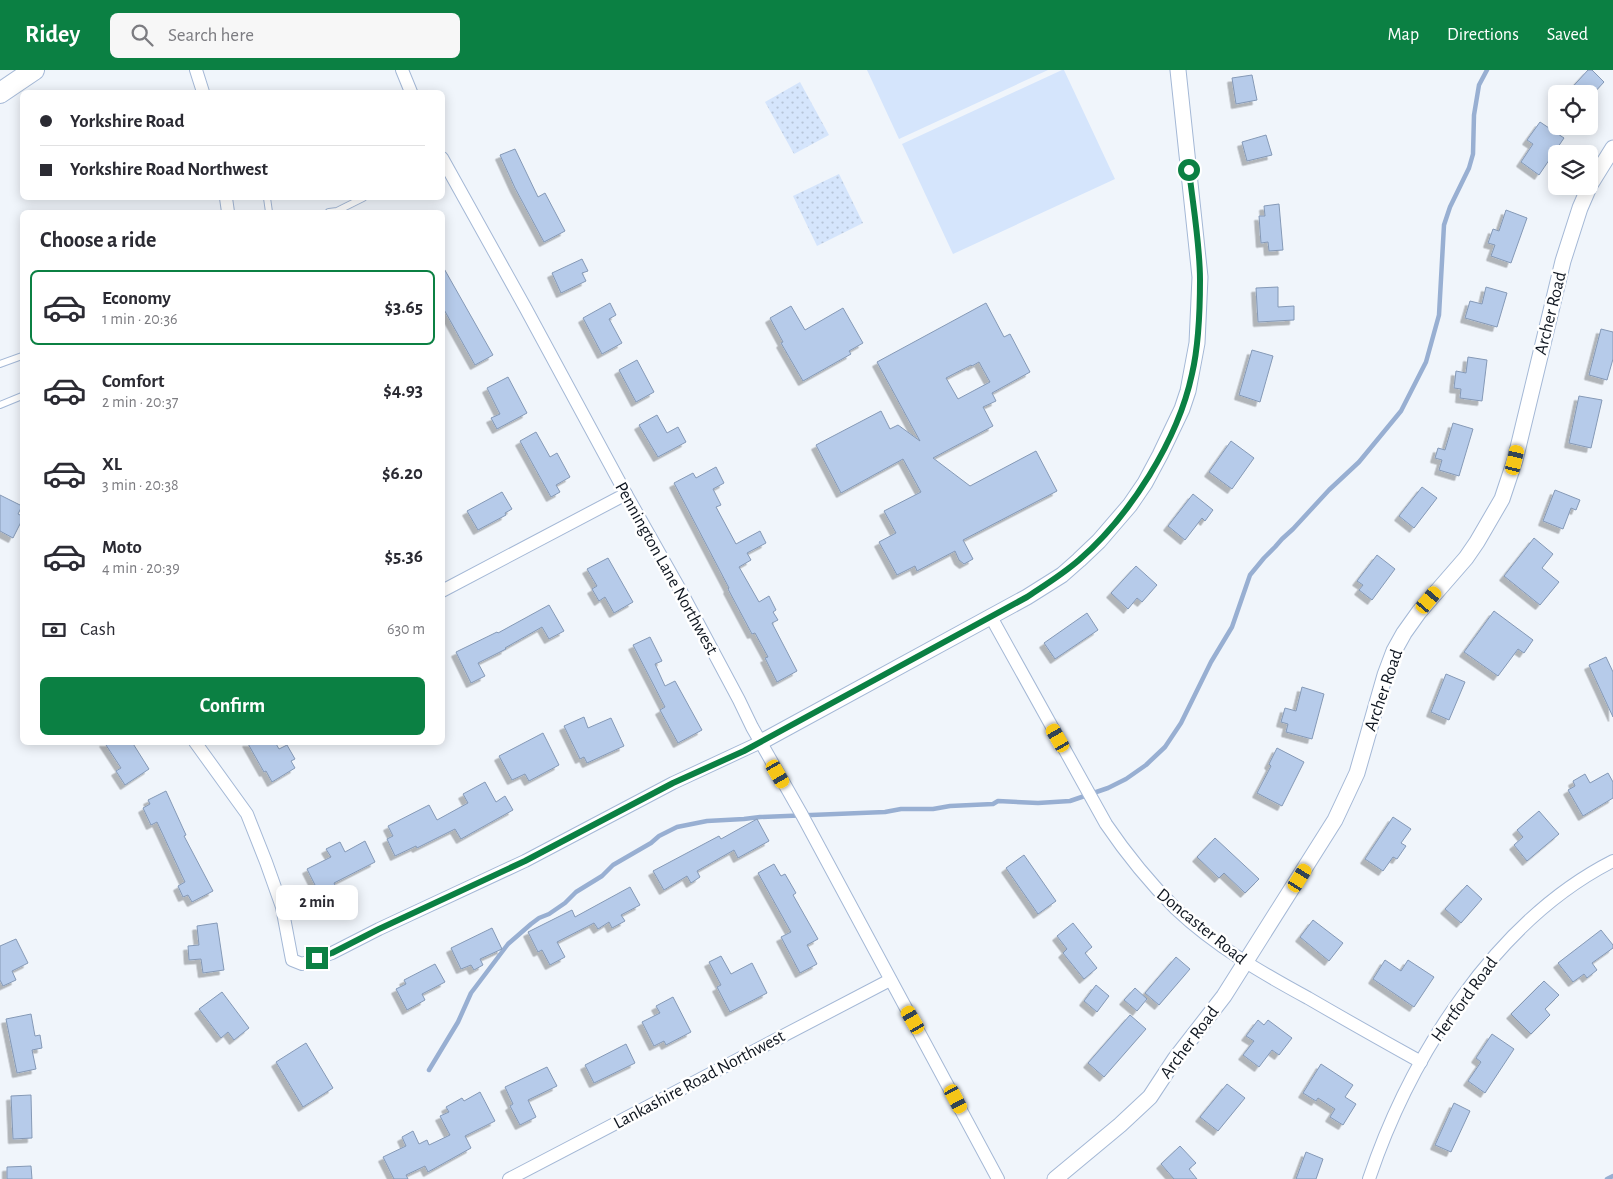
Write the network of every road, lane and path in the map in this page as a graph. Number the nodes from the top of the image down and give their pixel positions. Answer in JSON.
{"nodes":[{"id":1,"x":34,"y":70,"type":"edge"},
{"id":2,"x":196,"y":70,"type":"edge"},
{"id":3,"x":402,"y":70,"type":"edge"},
{"id":4,"x":1178,"y":70,"type":"edge"},
{"id":5,"x":202,"y":90,"type":"edge"},
{"id":6,"x":410,"y":90,"type":"edge"},
{"id":7,"x":0,"y":93,"type":"edge"},
{"id":8,"x":1613,"y":148,"type":"edge"},
{"id":9,"x":445,"y":163,"type":"edge"},
{"id":10,"x":359,"y":200,"type":"edge"},
{"id":11,"x":339,"y":210,"type":"edge"},
{"id":12,"x":20,"y":357,"type":"edge"},
{"id":13,"x":0,"y":364,"type":"edge"},
{"id":14,"x":20,"y":397,"type":"edge"},
{"id":15,"x":0,"y":405,"type":"edge"},
{"id":16,"x":626,"y":494,"type":"junction"},
{"id":17,"x":445,"y":589,"type":"edge"},
{"id":18,"x":991,"y":617,"type":"junction"},
{"id":19,"x":760,"y":742,"type":"junction"},
{"id":20,"x":197,"y":745,"type":"edge"},
{"id":21,"x":1613,"y":861,"type":"edge"},
{"id":22,"x":1244,"y":962,"type":"junction"},
{"id":23,"x":890,"y":980,"type":"junction"},
{"id":24,"x":1421,"y":1062,"type":"junction"},
{"id":25,"x":508,"y":1179,"type":"edge"},
{"id":26,"x":998,"y":1179,"type":"edge"},
{"id":27,"x":1055,"y":1179,"type":"edge"},
{"id":28,"x":1369,"y":1179,"type":"edge"}],
"edges":[{"from":1,"to":7,"type":"main road"},
{"from":2,"to":5,"type":"street"},
{"from":3,"to":6,"type":"street"},
{"from":4,"to":18,"type":"street"},
{"from":8,"to":22,"type":"street","name":"Archer Road"},
{"from":9,"to":16,"type":"street","name":"Pennington Lane Northwest"},
{"from":10,"to":11,"type":"lane"},
{"from":12,"to":13,"type":"lane"},
{"from":14,"to":15,"type":"lane"},
{"from":16,"to":17,"type":"street"},
{"from":16,"to":19,"type":"street","name":"Pennington Lane Northwest"},
{"from":18,"to":19,"type":"street"},
{"from":18,"to":22,"type":"street","name":"Doncaster Road"},
{"from":19,"to":20,"type":"street"},
{"from":19,"to":23,"type":"street","name":"Pennington Lane Northwest"},
{"from":21,"to":24,"type":"street","name":"Hertford Road"},
{"from":22,"to":24,"type":"street","name":"Doncaster Road"},
{"from":22,"to":27,"type":"street","name":"Archer Road"},
{"from":23,"to":25,"type":"street","name":"Lankashire Road Northwest"},
{"from":23,"to":26,"type":"street","name":"Pennington Lane Northwest"},
{"from":24,"to":28,"type":"street","name":"Hertford Road"}]}
